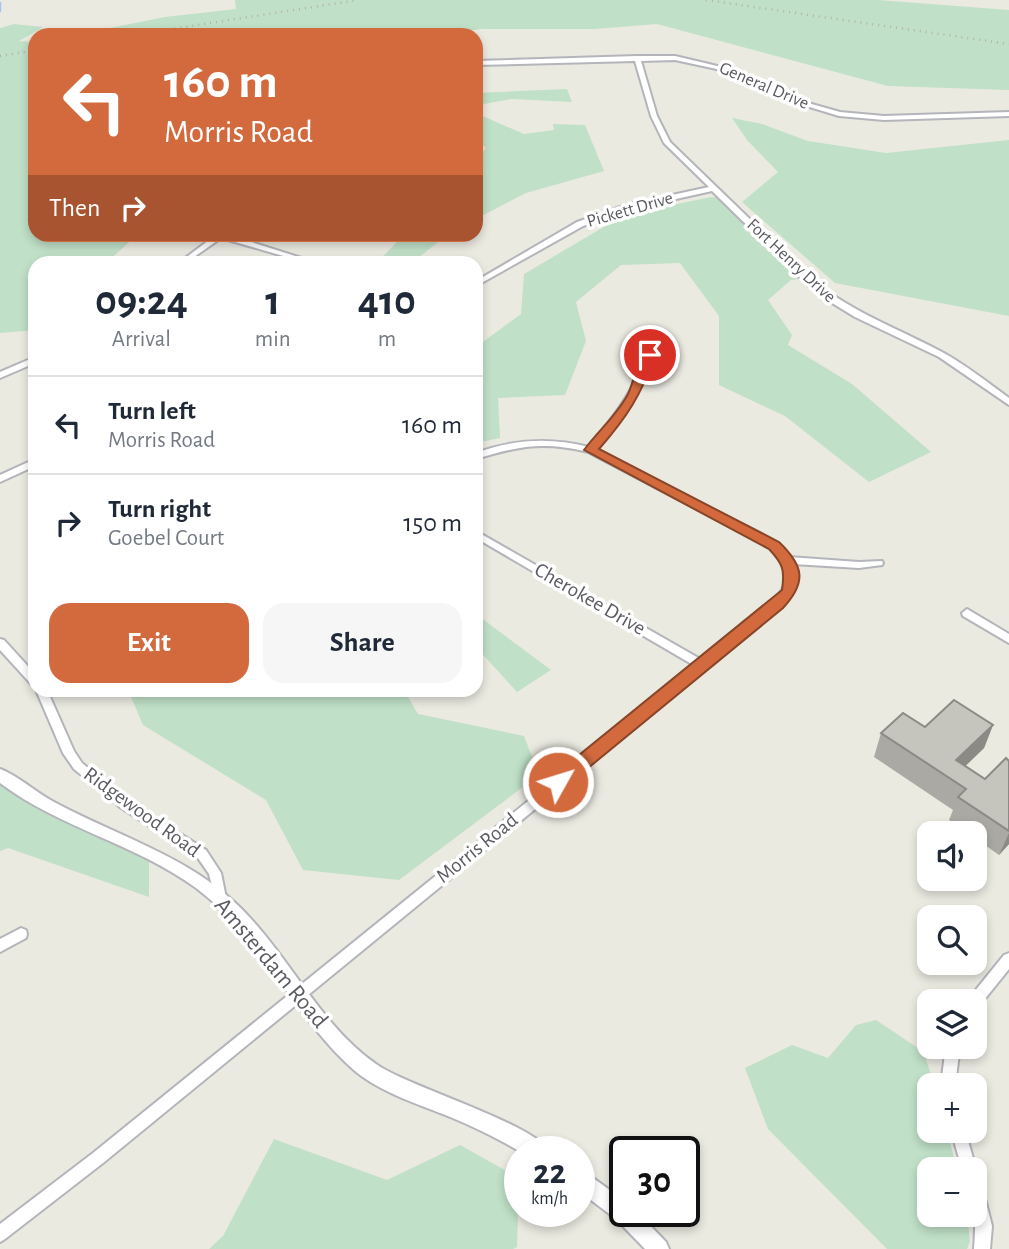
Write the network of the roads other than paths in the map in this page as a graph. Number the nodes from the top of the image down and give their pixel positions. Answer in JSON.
{"nodes":[{"id":1,"x":637,"y":58,"type":"junction"},
{"id":2,"x":483,"y":64,"type":"edge"},
{"id":3,"x":1009,"y":114,"type":"edge"},
{"id":4,"x":715,"y":188,"type":"junction"},
{"id":5,"x":212,"y":242,"type":"edge"},
{"id":6,"x":245,"y":242,"type":"edge"},
{"id":7,"x":192,"y":256,"type":"edge"},
{"id":8,"x":291,"y":256,"type":"edge"},
{"id":9,"x":483,"y":280,"type":"edge"},
{"id":10,"x":655,"y":338,"type":"dead end"},
{"id":11,"x":28,"y":362,"type":"edge"},
{"id":12,"x":0,"y":375,"type":"edge"},
{"id":13,"x":1009,"y":402,"type":"edge"},
{"id":14,"x":591,"y":450,"type":"junction"},
{"id":15,"x":483,"y":454,"type":"edge"},
{"id":16,"x":28,"y":465,"type":"edge"},
{"id":17,"x":0,"y":479,"type":"edge"},
{"id":18,"x":483,"y":538,"type":"edge"},
{"id":19,"x":789,"y":560,"type":"junction"},
{"id":20,"x":878,"y":563,"type":"dead end"},
{"id":21,"x":967,"y":612,"type":"dead end"},
{"id":22,"x":1009,"y":639,"type":"edge"},
{"id":23,"x":0,"y":643,"type":"edge"},
{"id":24,"x":702,"y":665,"type":"junction"},
{"id":25,"x":28,"y":673,"type":"edge"},
{"id":26,"x":45,"y":697,"type":"edge"},
{"id":27,"x":0,"y":775,"type":"edge"},
{"id":28,"x":220,"y":898,"type":"junction"},
{"id":29,"x":21,"y":934,"type":"dead end"},
{"id":30,"x":0,"y":946,"type":"edge"},
{"id":31,"x":1009,"y":959,"type":"edge"},
{"id":32,"x":985,"y":989,"type":"edge"},
{"id":33,"x":300,"y":993,"type":"junction"},
{"id":34,"x":506,"y":1136,"type":"edge"},
{"id":35,"x":595,"y":1190,"type":"edge"},
{"id":36,"x":984,"y":1227,"type":"edge"},
{"id":37,"x":0,"y":1234,"type":"edge"},
{"id":38,"x":659,"y":1249,"type":"edge"},
{"id":39,"x":982,"y":1249,"type":"edge"}],
"edges":[{"from":1,"to":2,"type":"street","name":"General Drive"},
{"from":1,"to":3,"type":"street","name":"General Drive"},
{"from":1,"to":4,"type":"street","name":"Fort Henry Drive"},
{"from":4,"to":9,"type":"street","name":"Pickett Drive"},
{"from":4,"to":13,"type":"street","name":"Fort Henry Drive"},
{"from":5,"to":7,"type":"street"},
{"from":6,"to":8,"type":"street"},
{"from":10,"to":14,"type":"street"},
{"from":11,"to":12,"type":"street"},
{"from":14,"to":15,"type":"street"},
{"from":14,"to":19,"type":"street"},
{"from":16,"to":17,"type":"street"},
{"from":18,"to":24,"type":"street","name":"Cherokee Drive"},
{"from":19,"to":20,"type":"street"},
{"from":19,"to":24,"type":"street","name":"Morris Road"},
{"from":21,"to":22,"type":"street"},
{"from":23,"to":25,"type":"street"},
{"from":24,"to":33,"type":"street","name":"Morris Road"},
{"from":26,"to":28,"type":"street","name":"Ridgewood Road"},
{"from":27,"to":28,"type":"street","name":"Amsterdam Road"},
{"from":28,"to":33,"type":"street","name":"Amsterdam Road"},
{"from":29,"to":30,"type":"street"},
{"from":31,"to":32,"type":"street"},
{"from":33,"to":34,"type":"street","name":"Amsterdam Road"},
{"from":33,"to":37,"type":"street","name":"Morris Road"},
{"from":35,"to":38,"type":"street"},
{"from":36,"to":39,"type":"street"}]}
